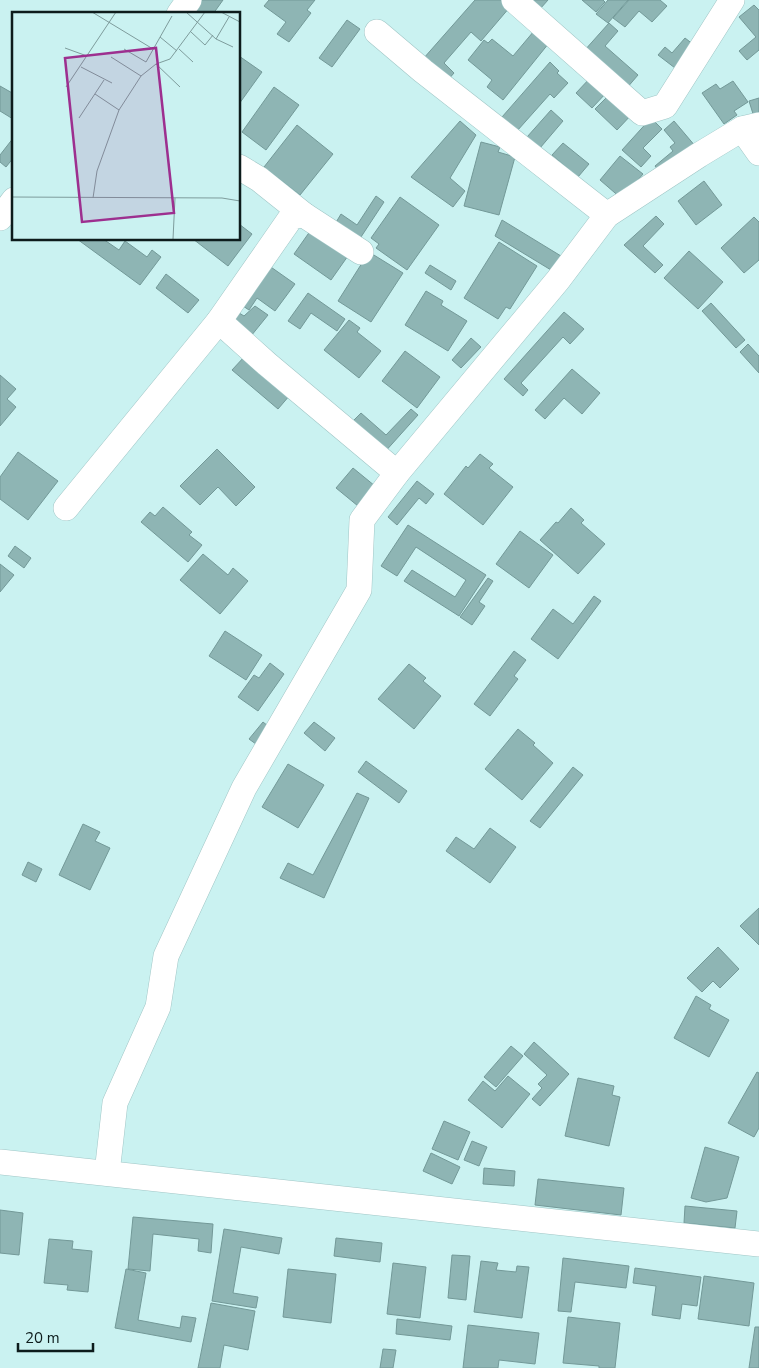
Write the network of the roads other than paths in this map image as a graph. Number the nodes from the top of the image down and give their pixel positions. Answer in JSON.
{"nodes":[{"id":1,"x":514,"y":0,"type":"edge"},
{"id":2,"x":726,"y":2,"type":"edge"},
{"id":3,"x":377,"y":32,"type":"dead end"},
{"id":4,"x":751,"y":127,"type":"edge"},
{"id":5,"x":759,"y":153,"type":"edge"},
{"id":6,"x":240,"y":168,"type":"edge"},
{"id":7,"x":12,"y":203,"type":"edge"},
{"id":8,"x":304,"y":215,"type":"junction"},
{"id":9,"x":607,"y":216,"type":"junction"},
{"id":10,"x":0,"y":218,"type":"edge"},
{"id":11,"x":362,"y":252,"type":"dead end"},
{"id":12,"x":219,"y":321,"type":"junction"},
{"id":13,"x":397,"y":473,"type":"junction"},
{"id":14,"x":66,"y":508,"type":"dead end"},
{"id":15,"x":0,"y":1162,"type":"edge"},
{"id":16,"x":107,"y":1173,"type":"junction"},
{"id":17,"x":759,"y":1244,"type":"edge"}],
"edges":[{"from":1,"to":2,"type":"street"},
{"from":3,"to":9,"type":"street"},
{"from":4,"to":5,"type":"street"},
{"from":4,"to":9,"type":"street"},
{"from":6,"to":8,"type":"street"},
{"from":7,"to":10,"type":"street"},
{"from":8,"to":11,"type":"street"},
{"from":8,"to":12,"type":"street"},
{"from":9,"to":13,"type":"street"},
{"from":12,"to":13,"type":"street"},
{"from":12,"to":14,"type":"street"},
{"from":13,"to":16,"type":"street"},
{"from":15,"to":16,"type":"street"},
{"from":16,"to":17,"type":"street"}]}
